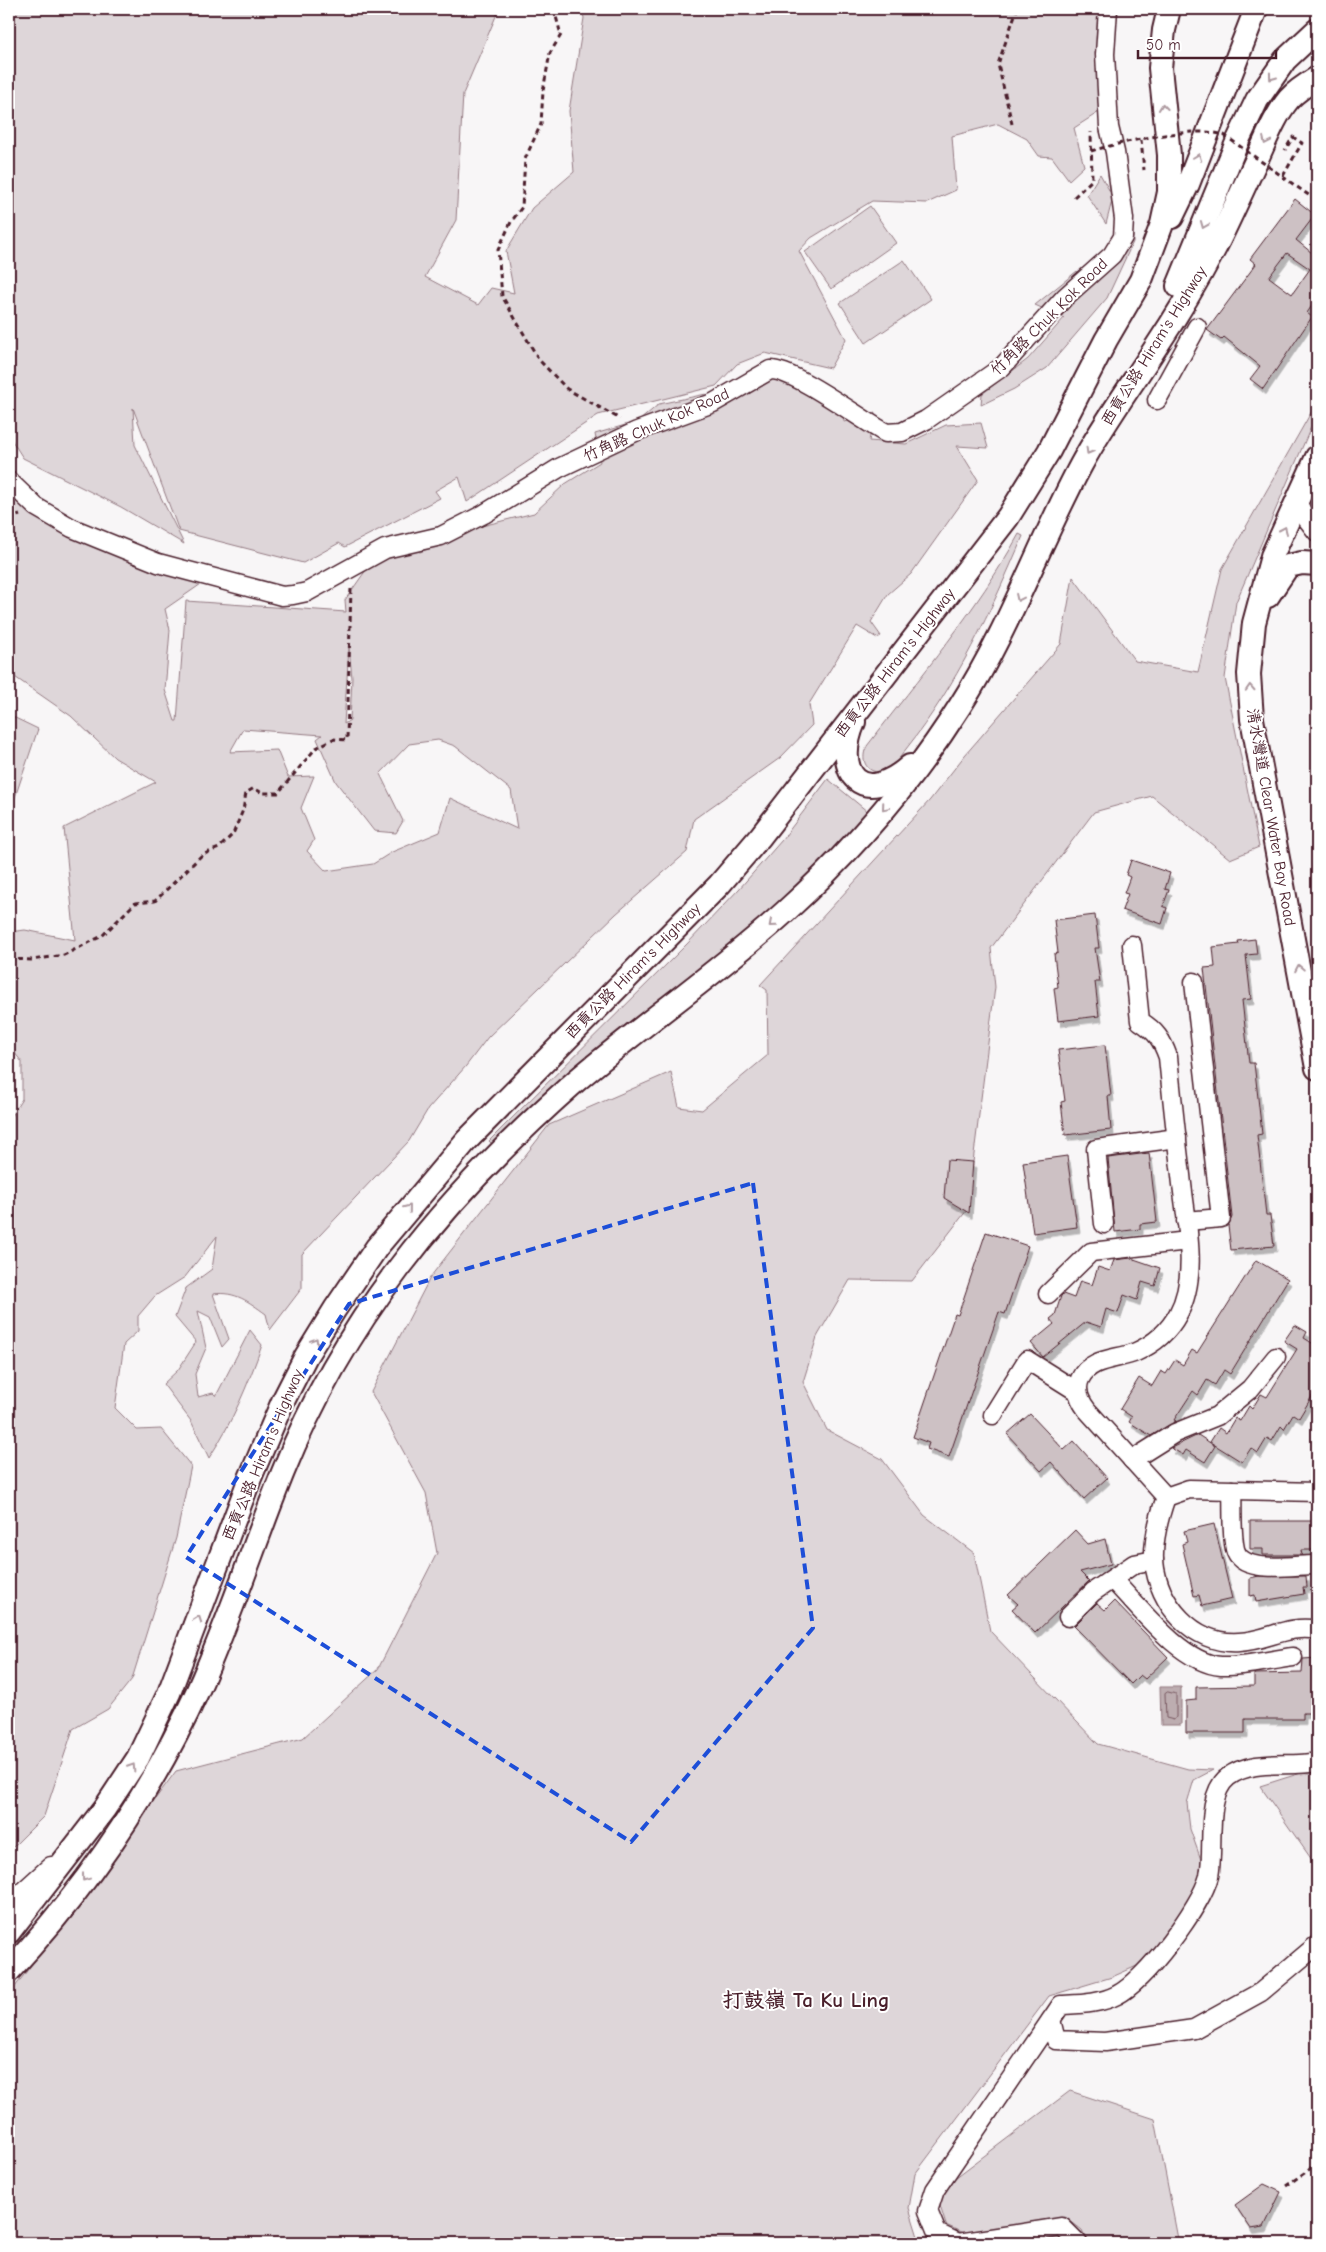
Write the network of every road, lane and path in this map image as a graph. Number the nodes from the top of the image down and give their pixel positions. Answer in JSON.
{"nodes":[{"id":1,"x":554,"y":9,"type":"edge"},
{"id":2,"x":1017,"y":9,"type":"edge"},
{"id":3,"x":1108,"y":9,"type":"edge"},
{"id":4,"x":1169,"y":9,"type":"edge"},
{"id":5,"x":1256,"y":9,"type":"edge"},
{"id":6,"x":1317,"y":30,"type":"edge"},
{"id":7,"x":1317,"y":78,"type":"edge"},
{"id":8,"x":1012,"y":124,"type":"dead end"},
{"id":9,"x":1141,"y":141,"type":"junction"},
{"id":10,"x":1091,"y":150,"type":"dead end"},
{"id":11,"x":1281,"y":156,"type":"dead end"},
{"id":12,"x":1144,"y":170,"type":"dead end"},
{"id":13,"x":1282,"y":176,"type":"junction"},
{"id":14,"x":1317,"y":201,"type":"edge"},
{"id":15,"x":1141,"y":280,"type":"junction"},
{"id":16,"x":1176,"y":315,"type":"junction"},
{"id":17,"x":1123,"y":394,"type":"junction"},
{"id":18,"x":1157,"y":400,"type":"dead end"},
{"id":19,"x":637,"y":431,"type":"junction"},
{"id":20,"x":1317,"y":457,"type":"edge"},
{"id":21,"x":9,"y":481,"type":"edge"},
{"id":22,"x":1297,"y":501,"type":"junction"},
{"id":23,"x":1317,"y":532,"type":"edge"},
{"id":24,"x":1317,"y":564,"type":"edge"},
{"id":25,"x":352,"y":567,"type":"junction"},
{"id":26,"x":1254,"y":623,"type":"junction"},
{"id":27,"x":859,"y":709,"type":"junction"},
{"id":28,"x":942,"y":733,"type":"junction"},
{"id":29,"x":1132,"y":945,"type":"dead end"},
{"id":30,"x":9,"y":959,"type":"edge"},
{"id":31,"x":1194,"y":982,"type":"dead end"},
{"id":32,"x":1317,"y":1068,"type":"edge"},
{"id":33,"x":1177,"y":1138,"type":"junction"},
{"id":34,"x":1186,"y":1220,"type":"junction"},
{"id":35,"x":1104,"y":1224,"type":"dead end"},
{"id":36,"x":1188,"y":1241,"type":"junction"},
{"id":37,"x":1048,"y":1294,"type":"dead end"},
{"id":38,"x":1276,"y":1357,"type":"dead end"},
{"id":39,"x":1078,"y":1392,"type":"junction"},
{"id":40,"x":993,"y":1416,"type":"dead end"},
{"id":41,"x":1132,"y":1460,"type":"junction"},
{"id":42,"x":1232,"y":1490,"type":"junction"},
{"id":43,"x":1317,"y":1492,"type":"edge"},
{"id":44,"x":1166,"y":1497,"type":"junction"},
{"id":45,"x":1154,"y":1560,"type":"junction"},
{"id":46,"x":1317,"y":1565,"type":"edge"},
{"id":47,"x":1112,"y":1579,"type":"junction"},
{"id":48,"x":1068,"y":1617,"type":"dead end"},
{"id":49,"x":1317,"y":1630,"type":"edge"},
{"id":50,"x":1293,"y":1657,"type":"dead end"},
{"id":51,"x":1317,"y":1762,"type":"edge"},
{"id":52,"x":106,"y":1808,"type":"junction"},
{"id":53,"x":9,"y":1904,"type":"edge"},
{"id":54,"x":9,"y":1932,"type":"edge"},
{"id":55,"x":1317,"y":1945,"type":"edge"},
{"id":56,"x":9,"y":1971,"type":"edge"},
{"id":57,"x":1051,"y":2020,"type":"junction"},
{"id":58,"x":1317,"y":2164,"type":"edge"},
{"id":59,"x":1286,"y":2186,"type":"dead end"},
{"id":60,"x":1078,"y":2243,"type":"edge"}],
"edges":[{"from":1,"to":19,"type":"path"},
{"from":2,"to":8,"type":"path"},
{"from":3,"to":19,"type":"street","name":"竹角路 Chuk Kok Road"},
{"from":15,"to":4,"type":"main road","name":"西貢公路 Hiram's Highway","one_way":true},
{"from":15,"to":5,"type":"main road","one_way":true},
{"from":6,"to":17,"type":"main road","one_way":true},
{"from":7,"to":16,"type":"main road","name":"西貢公路 Hiram's Highway","one_way":true},
{"from":9,"to":10,"type":"path","bridge":true},
{"from":9,"to":12,"type":"path"},
{"from":9,"to":13,"type":"path","bridge":true},
{"from":11,"to":13,"type":"path"},
{"from":13,"to":14,"type":"path","bridge":true},
{"from":15,"to":27,"type":"main road","name":"西貢公路 Hiram's Highway"},
{"from":16,"to":17,"type":"main road","name":"西貢公路 Hiram's Highway"},
{"from":16,"to":18,"type":"street"},
{"from":17,"to":28,"type":"main road","name":"西貢公路 Hiram's Highway","one_way":true},
{"from":19,"to":25,"type":"street","name":"竹角路 Chuk Kok Road"},
{"from":20,"to":22,"type":"main road","name":"清水灣道 Clear Water Bay Road"},
{"from":21,"to":25,"type":"street","name":"竹角路 Chuk Kok Road"},
{"from":22,"to":23,"type":"street"},
{"from":26,"to":22,"type":"main road","name":"清水灣道 Clear Water Bay Road","one_way":true},
{"from":24,"to":26,"type":"main road"},
{"from":25,"to":30,"type":"path"},
{"from":32,"to":26,"type":"main road","name":"清水灣道 Clear Water Bay Road","one_way":true},
{"from":27,"to":28,"type":"main road"},
{"from":52,"to":27,"type":"main road","name":"西貢公路 Hiram's Highway","one_way":true},
{"from":28,"to":56,"type":"main road","name":"西貢公路 Hiram's Highway","one_way":true},
{"from":29,"to":33,"type":"street"},
{"from":31,"to":34,"type":"street"},
{"from":33,"to":34,"type":"street"},
{"from":33,"to":35,"type":"street"},
{"from":34,"to":36,"type":"street"},
{"from":36,"to":37,"type":"street"},
{"from":36,"to":39,"type":"street"},
{"from":38,"to":41,"type":"street"},
{"from":39,"to":40,"type":"street"},
{"from":39,"to":41,"type":"street"},
{"from":41,"to":44,"type":"street"},
{"from":42,"to":43,"type":"street"},
{"from":42,"to":44,"type":"street"},
{"from":42,"to":46,"type":"street"},
{"from":44,"to":45,"type":"street"},
{"from":45,"to":47,"type":"street"},
{"from":45,"to":49,"type":"street"},
{"from":47,"to":48,"type":"street"},
{"from":47,"to":50,"type":"street"},
{"from":51,"to":57,"type":"street"},
{"from":52,"to":53,"type":"street","name":"西貢公路 Hiram's Highway"},
{"from":52,"to":54,"type":"main road"},
{"from":55,"to":57,"type":"street"},
{"from":57,"to":60,"type":"street"},
{"from":58,"to":59,"type":"path"}]}
